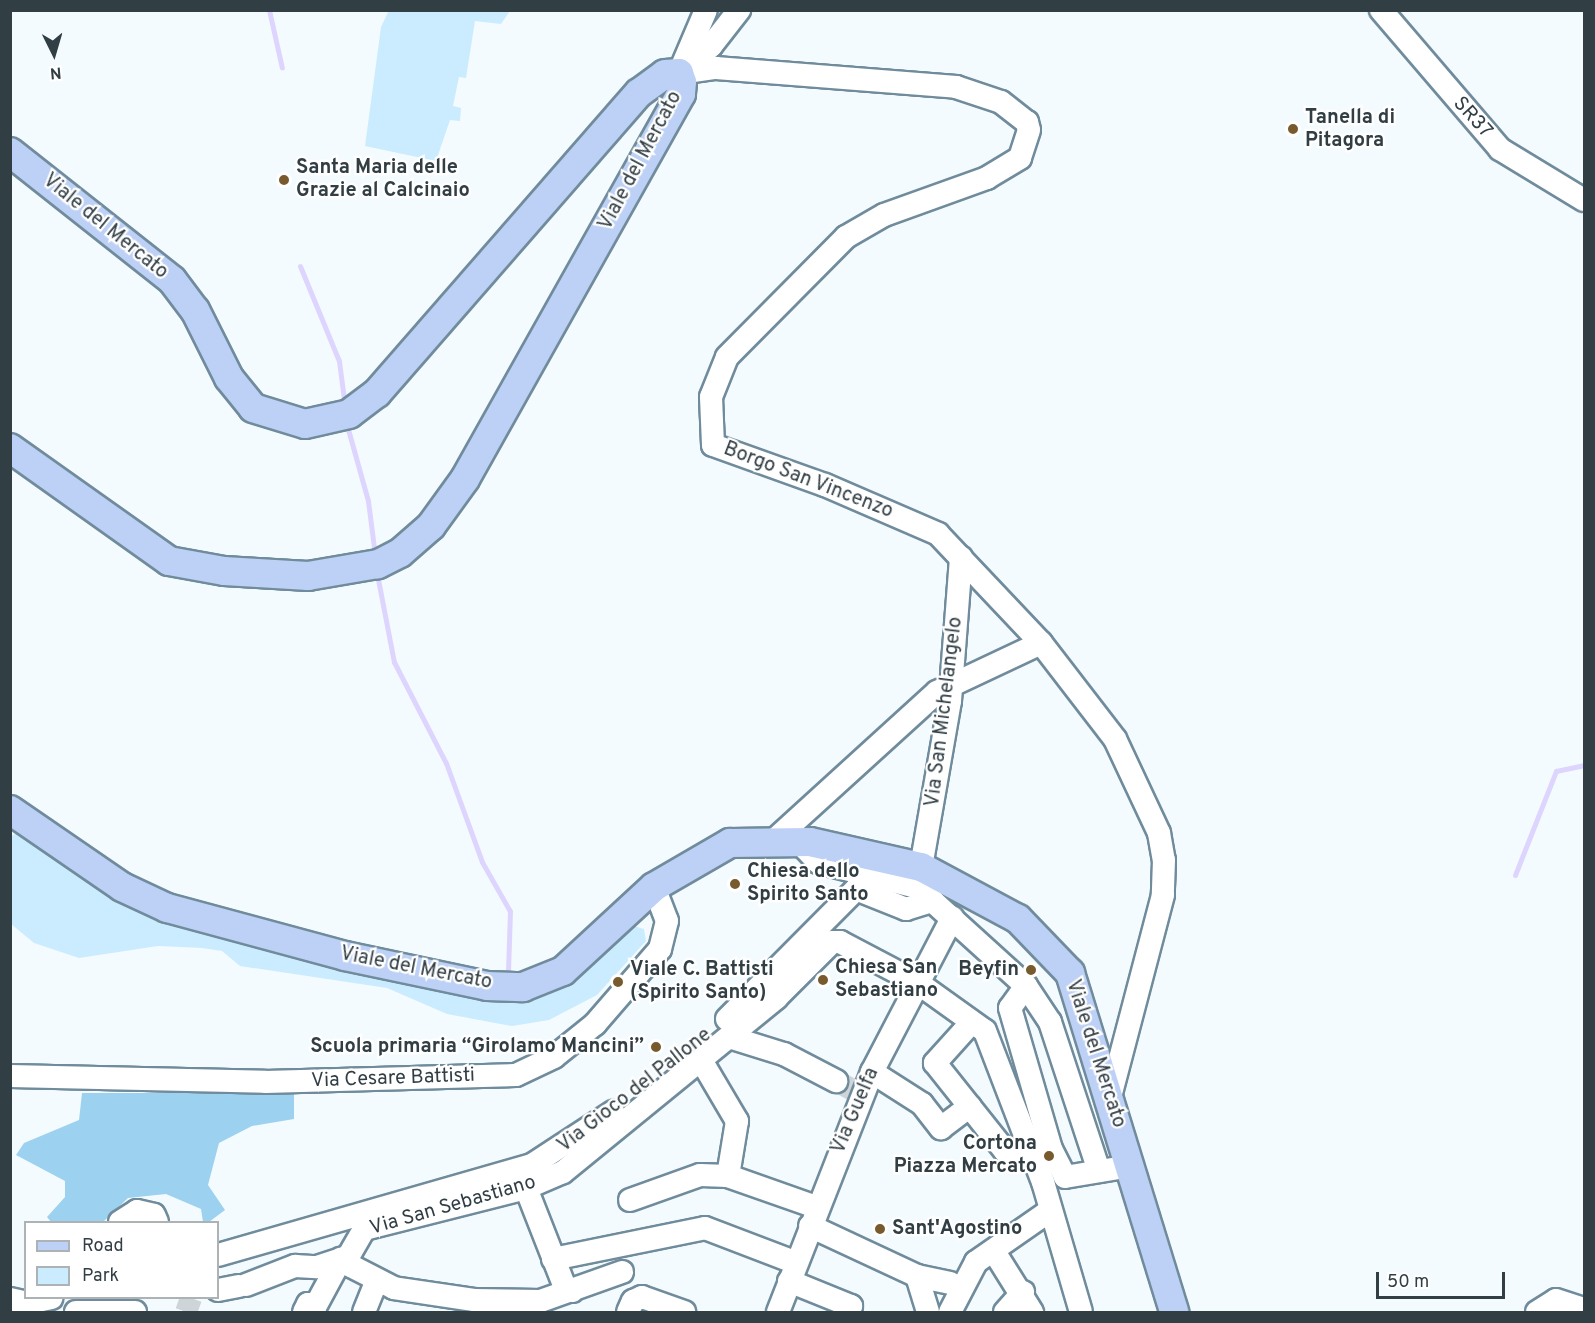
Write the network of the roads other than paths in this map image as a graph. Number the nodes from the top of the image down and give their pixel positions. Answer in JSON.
{"nodes":[{"id":1,"x":706,"y":10,"type":"edge"},
{"id":2,"x":739,"y":10,"type":"edge"},
{"id":3,"x":1381,"y":10,"type":"edge"},
{"id":4,"x":679,"y":73,"type":"junction"},
{"id":5,"x":10,"y":152,"type":"edge"},
{"id":6,"x":1584,"y":200,"type":"edge"},
{"id":7,"x":10,"y":448,"type":"edge"},
{"id":8,"x":961,"y":556,"type":"junction"},
{"id":9,"x":1041,"y":643,"type":"junction"},
{"id":10,"x":952,"y":682,"type":"junction"},
{"id":11,"x":12,"y":813,"type":"edge"},
{"id":12,"x":786,"y":841,"type":"junction"},
{"id":13,"x":921,"y":867,"type":"junction"},
{"id":14,"x":654,"y":887,"type":"junction"},
{"id":15,"x":933,"y":901,"type":"junction"},
{"id":16,"x":952,"y":918,"type":"junction"},
{"id":17,"x":918,"y":983,"type":"junction"},
{"id":18,"x":1026,"y":986,"type":"junction"},
{"id":19,"x":971,"y":1023,"type":"junction"},
{"id":20,"x":729,"y":1037,"type":"junction"},
{"id":21,"x":701,"y":1060,"type":"junction"},
{"id":22,"x":872,"y":1072,"type":"junction"},
{"id":23,"x":10,"y":1076,"type":"edge"},
{"id":24,"x":836,"y":1081,"type":"tunnel mouth"},
{"id":25,"x":1110,"y":1098,"type":"junction"},
{"id":26,"x":970,"y":1106,"type":"junction"},
{"id":27,"x":1034,"y":1160,"type":"junction"},
{"id":28,"x":1131,"y":1166,"type":"junction"},
{"id":29,"x":1099,"y":1171,"type":"junction"},
{"id":30,"x":728,"y":1176,"type":"junction"},
{"id":31,"x":526,"y":1188,"type":"junction"},
{"id":32,"x":630,"y":1200,"type":"dead end"},
{"id":33,"x":1048,"y":1212,"type":"junction"},
{"id":34,"x":813,"y":1216,"type":"junction"},
{"id":35,"x":122,"y":1221,"type":"edge"},
{"id":36,"x":157,"y":1221,"type":"edge"},
{"id":37,"x":994,"y":1253,"type":"junction"},
{"id":38,"x":219,"y":1255,"type":"edge"},
{"id":39,"x":553,"y":1258,"type":"junction"},
{"id":40,"x":347,"y":1261,"type":"junction"},
{"id":41,"x":622,"y":1272,"type":"dead end"},
{"id":42,"x":791,"y":1272,"type":"junction"},
{"id":43,"x":917,"y":1276,"type":"junction"},
{"id":44,"x":376,"y":1282,"type":"junction"},
{"id":45,"x":950,"y":1283,"type":"dead end"},
{"id":46,"x":234,"y":1287,"type":"edge"},
{"id":47,"x":572,"y":1291,"type":"junction"},
{"id":48,"x":1023,"y":1292,"type":"junction"},
{"id":49,"x":10,"y":1299,"type":"edge"},
{"id":50,"x":45,"y":1299,"type":"edge"},
{"id":51,"x":120,"y":1307,"type":"edge"},
{"id":52,"x":1584,"y":1309,"type":"edge"},
{"id":53,"x":76,"y":1312,"type":"edge"},
{"id":54,"x":304,"y":1312,"type":"edge"},
{"id":55,"x":364,"y":1312,"type":"edge"},
{"id":56,"x":628,"y":1312,"type":"edge"},
{"id":57,"x":684,"y":1312,"type":"edge"},
{"id":58,"x":778,"y":1312,"type":"edge"},
{"id":59,"x":848,"y":1312,"type":"edge"},
{"id":60,"x":928,"y":1312,"type":"edge"},
{"id":61,"x":950,"y":1312,"type":"edge"},
{"id":62,"x":1005,"y":1312,"type":"edge"},
{"id":63,"x":1032,"y":1312,"type":"edge"},
{"id":64,"x":1081,"y":1312,"type":"edge"},
{"id":65,"x":1174,"y":1312,"type":"edge"},
{"id":66,"x":1537,"y":1312,"type":"edge"}],
"edges":[{"from":1,"to":4,"type":"street"},
{"from":2,"to":4,"type":"street"},
{"from":3,"to":6,"type":"street","name":"SR37"},
{"from":4,"to":5,"type":"main road","name":"Viale del Mercato"},
{"from":4,"to":7,"type":"main road","name":"Viale del Mercato"},
{"from":4,"to":8,"type":"street","name":"Borgo San Vincenzo"},
{"from":8,"to":9,"type":"street","name":"Borgo San Vincenzo"},
{"from":8,"to":10,"type":"street","name":"Via San Michelangelo"},
{"from":9,"to":10,"type":"street"},
{"from":9,"to":25,"type":"street","name":"Borgo San Vincenzo"},
{"from":10,"to":12,"type":"street"},
{"from":10,"to":13,"type":"street","name":"Via San Michelangelo"},
{"from":11,"to":14,"type":"main road","name":"Viale del Mercato"},
{"from":12,"to":13,"type":"main road","name":"Viale del Mercato"},
{"from":12,"to":14,"type":"main road","name":"Viale del Mercato"},
{"from":12,"to":15,"type":"street"},
{"from":13,"to":25,"type":"main road","name":"Viale del Mercato"},
{"from":14,"to":23,"type":"street","name":"Via Cesare Battisti"},
{"from":15,"to":16,"type":"street"},
{"from":15,"to":38,"type":"street","name":"Via Gioco del Pallone"},
{"from":16,"to":17,"type":"street","name":"Via Guelfa"},
{"from":16,"to":18,"type":"street"},
{"from":17,"to":19,"type":"street"},
{"from":17,"to":20,"type":"street","name":"Via San Sebastiano"},
{"from":17,"to":22,"type":"street","name":"Via Guelfa"},
{"from":18,"to":29,"type":"street"},
{"from":18,"to":29,"type":"street"},
{"from":19,"to":26,"type":"street"},
{"from":19,"to":27,"type":"street"},
{"from":20,"to":21,"type":"street","name":"Via San Sebastiano"},
{"from":20,"to":24,"type":"street"},
{"from":21,"to":30,"type":"street"},
{"from":21,"to":31,"type":"street","name":"Via San Sebastiano"},
{"from":22,"to":26,"type":"street"},
{"from":22,"to":34,"type":"street","name":"Via Guelfa"},
{"from":25,"to":28,"type":"main road","name":"Viale del Mercato"},
{"from":26,"to":27,"type":"street"},
{"from":27,"to":33,"type":"street"},
{"from":28,"to":29,"type":"street"},
{"from":28,"to":65,"type":"main road","name":"Viale del Mercato"},
{"from":30,"to":32,"type":"street"},
{"from":30,"to":34,"type":"street"},
{"from":31,"to":39,"type":"street"},
{"from":31,"to":40,"type":"street","name":"Via San Sebastiano"},
{"from":33,"to":37,"type":"street"},
{"from":33,"to":64,"type":"street"},
{"from":34,"to":42,"type":"street","name":"Via Guelfa"},
{"from":34,"to":43,"type":"street"},
{"from":35,"to":36,"type":"street"},
{"from":37,"to":48,"type":"street"},
{"from":37,"to":61,"type":"street"},
{"from":39,"to":42,"type":"street"},
{"from":39,"to":47,"type":"street"},
{"from":40,"to":44,"type":"street"},
{"from":40,"to":46,"type":"street"},
{"from":40,"to":54,"type":"street","name":"Via San Sebastiano"},
{"from":41,"to":47,"type":"street"},
{"from":42,"to":58,"type":"street","name":"Via Guelfa"},
{"from":42,"to":59,"type":"street"},
{"from":43,"to":45,"type":"street"},
{"from":43,"to":60,"type":"street"},
{"from":44,"to":47,"type":"street"},
{"from":44,"to":55,"type":"street"},
{"from":48,"to":62,"type":"street"},
{"from":48,"to":63,"type":"street"},
{"from":49,"to":50,"type":"street"},
{"from":51,"to":53,"type":"street"},
{"from":52,"to":66,"type":"street"},
{"from":56,"to":57,"type":"street"}]}
